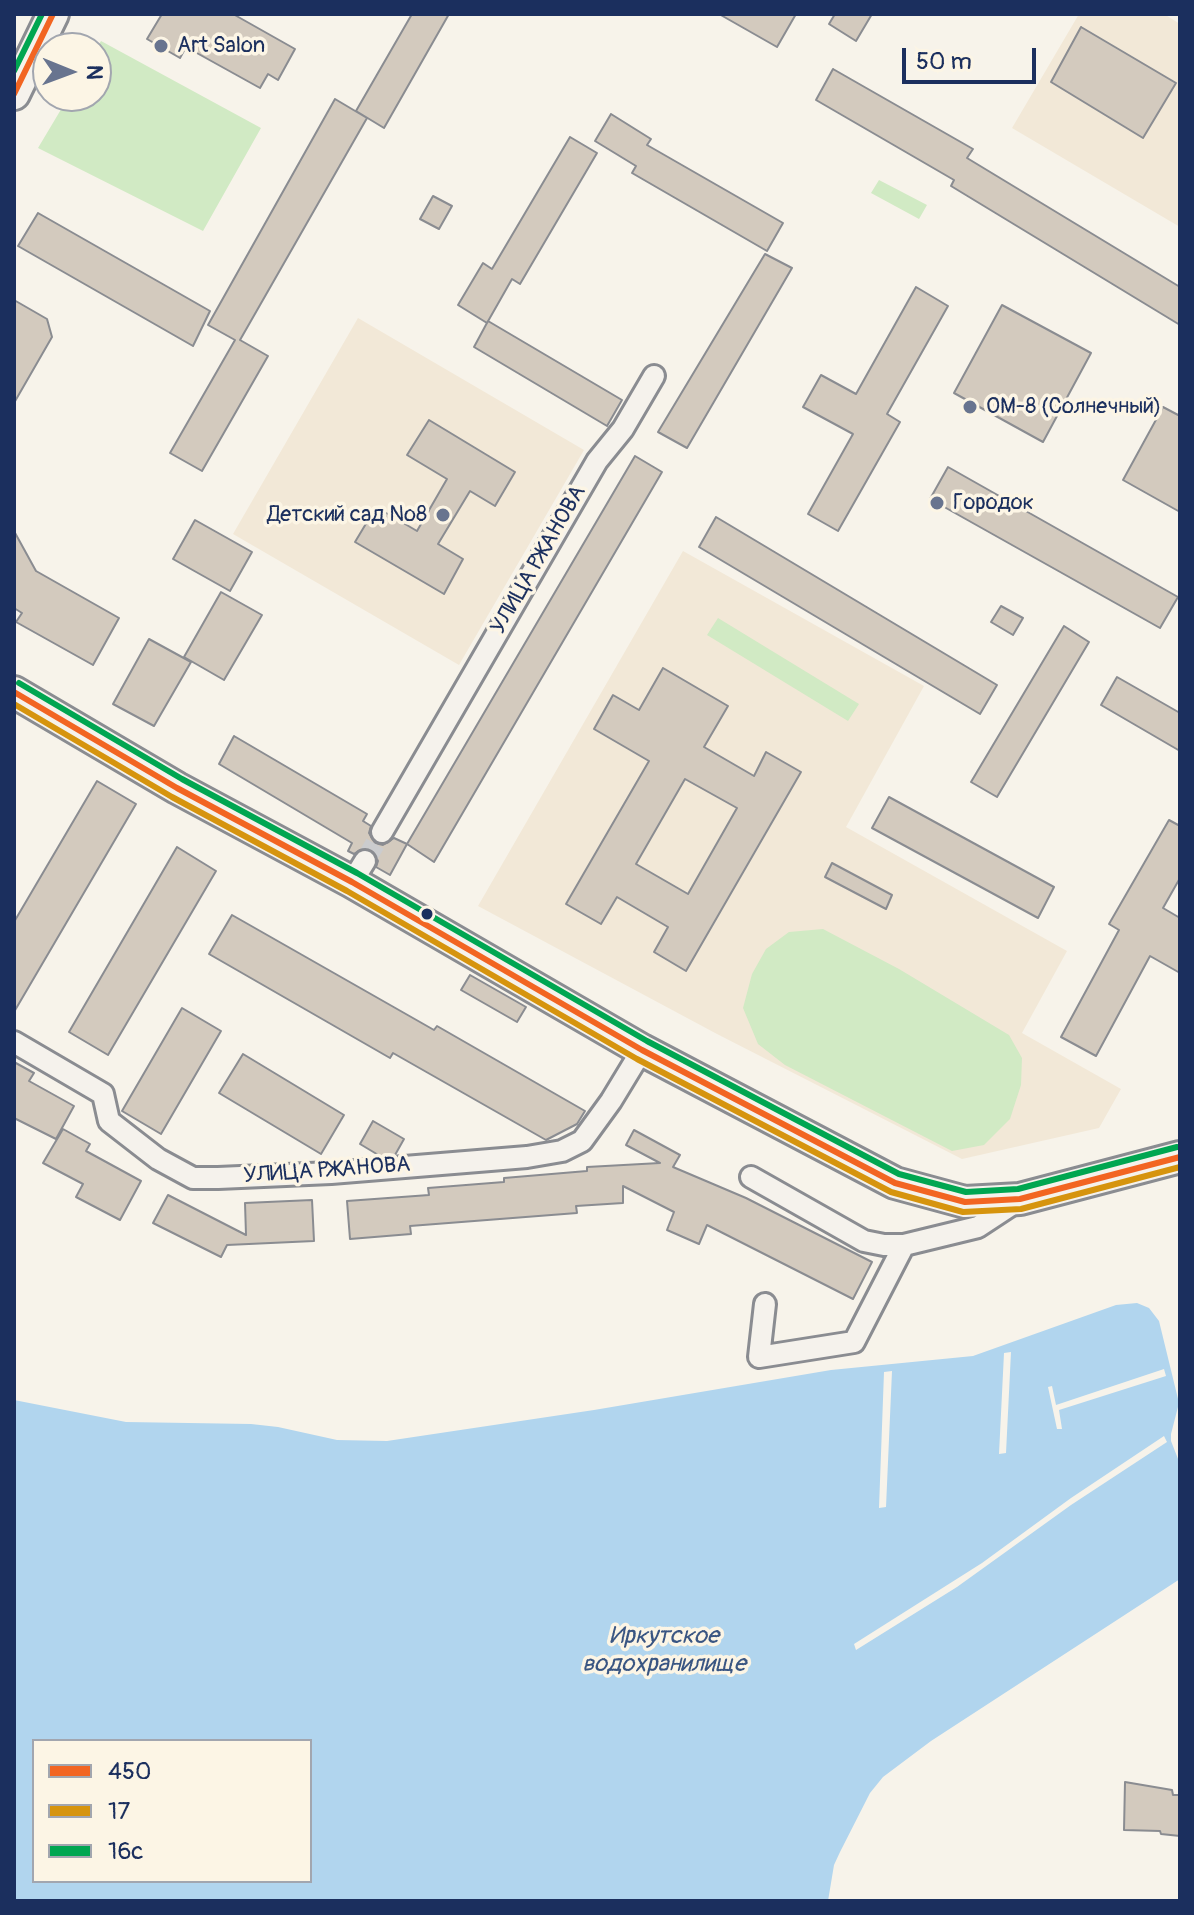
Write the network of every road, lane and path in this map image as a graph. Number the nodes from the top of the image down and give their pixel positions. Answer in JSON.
{"nodes":[{"id":1,"x":53,"y":14,"type":"edge"},
{"id":2,"x":14,"y":94,"type":"edge"},
{"id":3,"x":654,"y":376,"type":"dead end"},
{"id":4,"x":14,"y":692,"type":"edge"},
{"id":5,"x":382,"y":832,"type":"tunnel mouth"},
{"id":6,"x":14,"y":1042,"type":"edge"},
{"id":7,"x":642,"y":1050,"type":"junction"},
{"id":8,"x":1180,"y":1157,"type":"edge"},
{"id":9,"x":751,"y":1177,"type":"dead end"},
{"id":10,"x":1020,"y":1199,"type":"junction"},
{"id":11,"x":904,"y":1245,"type":"junction"},
{"id":12,"x":765,"y":1304,"type":"dead end"}],
"edges":[{"from":1,"to":2,"type":"street"},
{"from":3,"to":5,"type":"street","name":"УЛИЦА РЖАНОВА"},
{"from":4,"to":7,"type":"street"},
{"from":6,"to":7,"type":"street","name":"УЛИЦА РЖАНОВА"},
{"from":7,"to":10,"type":"street"},
{"from":8,"to":10,"type":"street"},
{"from":9,"to":11,"type":"street"},
{"from":10,"to":11,"type":"street"},
{"from":11,"to":12,"type":"street"}]}
